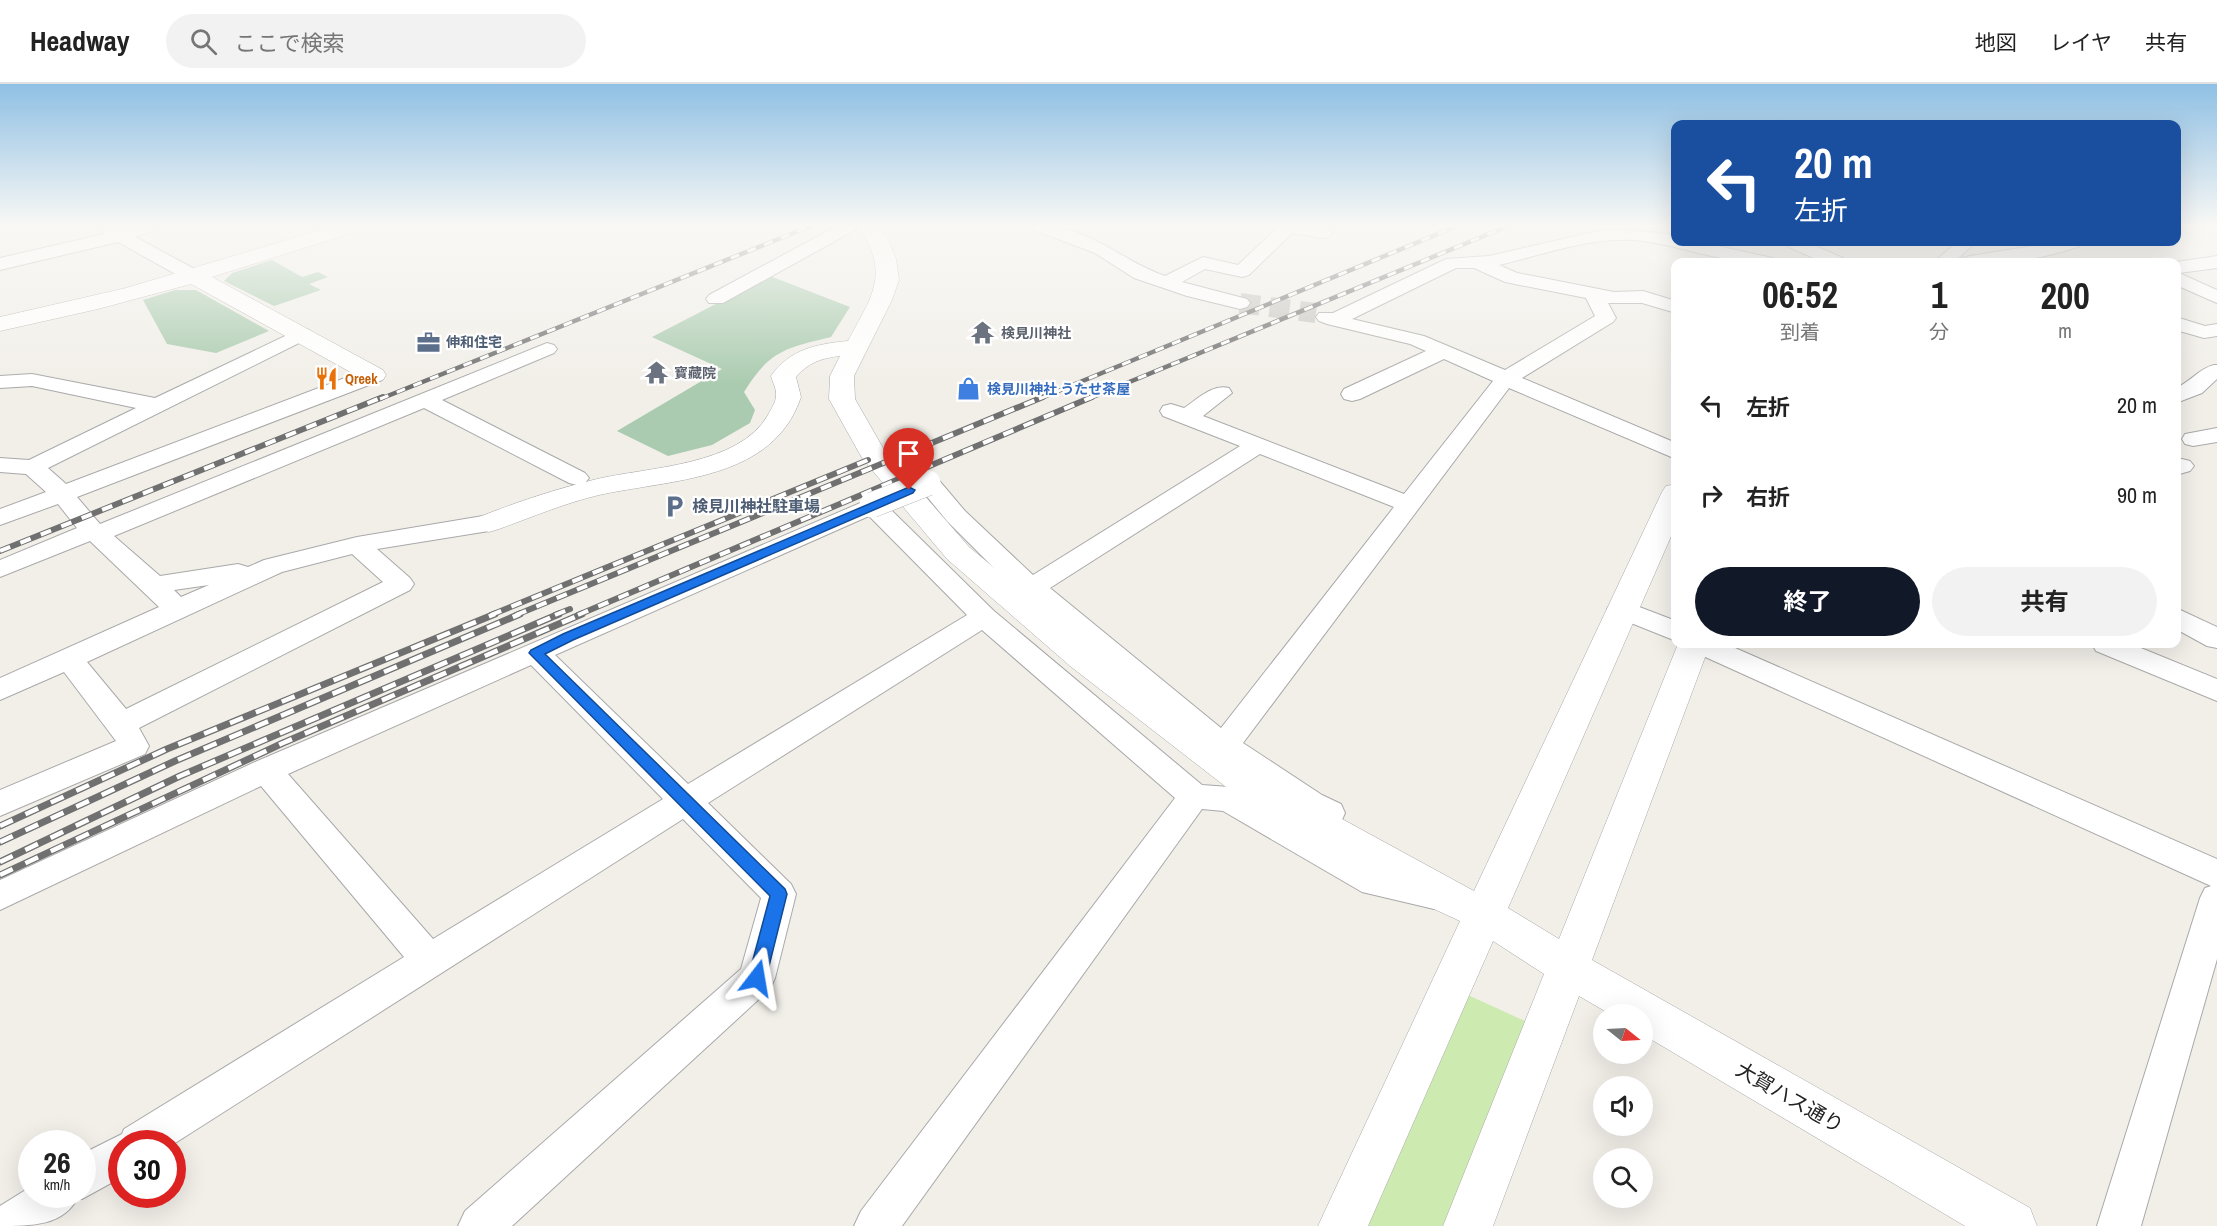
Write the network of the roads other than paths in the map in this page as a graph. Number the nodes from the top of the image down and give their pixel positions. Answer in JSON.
{"nodes":[{"id":1,"x":187,"y":279,"type":"edge"},
{"id":2,"x":199,"y":279,"type":"edge"},
{"id":3,"x":752,"y":279,"type":"edge"},
{"id":4,"x":888,"y":279,"type":"edge"},
{"id":5,"x":1155,"y":279,"type":"edge"},
{"id":6,"x":1172,"y":279,"type":"edge"},
{"id":7,"x":1414,"y":279,"type":"edge"},
{"id":8,"x":1518,"y":279,"type":"edge"},
{"id":9,"x":2181,"y":280,"type":"edge"},
{"id":10,"x":1165,"y":283,"type":"junction"},
{"id":11,"x":1594,"y":295,"type":"junction"},
{"id":12,"x":2217,"y":297,"type":"edge"},
{"id":13,"x":716,"y":299,"type":"dead end"},
{"id":14,"x":1239,"y":303,"type":"tunnel mouth"},
{"id":15,"x":1671,"y":305,"type":"edge"},
{"id":16,"x":0,"y":324,"type":"edge"},
{"id":17,"x":2181,"y":325,"type":"edge"},
{"id":18,"x":2217,"y":330,"type":"edge"},
{"id":19,"x":302,"y":334,"type":"junction"},
{"id":20,"x":856,"y":348,"type":"junction"},
{"id":21,"x":547,"y":349,"type":"dead end"},
{"id":22,"x":1444,"y":351,"type":"junction"},
{"id":23,"x":2214,"y":371,"type":"dead end"},
{"id":24,"x":374,"y":375,"type":"joint"},
{"id":25,"x":1505,"y":379,"type":"junction"},
{"id":26,"x":0,"y":382,"type":"edge"},
{"id":27,"x":1221,"y":393,"type":"dead end"},
{"id":28,"x":1352,"y":394,"type":"dead end"},
{"id":29,"x":2181,"y":394,"type":"edge"},
{"id":30,"x":424,"y":399,"type":"junction"},
{"id":31,"x":156,"y":405,"type":"junction"},
{"id":32,"x":2217,"y":435,"type":"edge"},
{"id":33,"x":2193,"y":440,"type":"dead end"},
{"id":34,"x":1256,"y":446,"type":"junction"},
{"id":35,"x":1671,"y":450,"type":"edge"},
{"id":36,"x":0,"y":465,"type":"edge"},
{"id":37,"x":33,"y":467,"type":"junction"},
{"id":38,"x":577,"y":478,"type":"dead end"},
{"id":39,"x":62,"y":494,"type":"junction"},
{"id":40,"x":1671,"y":503,"type":"edge"},
{"id":41,"x":1408,"y":504,"type":"junction"},
{"id":42,"x":872,"y":505,"type":"junction"},
{"id":43,"x":0,"y":518,"type":"edge"},
{"id":44,"x":489,"y":523,"type":"joint"},
{"id":45,"x":95,"y":532,"type":"junction"},
{"id":46,"x":357,"y":544,"type":"junction"},
{"id":47,"x":273,"y":566,"type":"junction"},
{"id":48,"x":0,"y":569,"type":"edge"},
{"id":49,"x":154,"y":585,"type":"junction"},
{"id":50,"x":1034,"y":587,"type":"junction"},
{"id":51,"x":1621,"y":609,"type":"junction"},
{"id":52,"x":177,"y":610,"type":"junction"},
{"id":53,"x":984,"y":616,"type":"junction"},
{"id":54,"x":2181,"y":620,"type":"edge"},
{"id":55,"x":1671,"y":630,"type":"edge"},
{"id":56,"x":2217,"y":639,"type":"edge"},
{"id":57,"x":1692,"y":648,"type":"edge"},
{"id":58,"x":1711,"y":648,"type":"edge"},
{"id":59,"x":2115,"y":648,"type":"edge"},
{"id":60,"x":536,"y":653,"type":"junction"},
{"id":61,"x":69,"y":658,"type":"junction"},
{"id":62,"x":0,"y":690,"type":"edge"},
{"id":63,"x":2217,"y":692,"type":"edge"},
{"id":64,"x":121,"y":724,"type":"junction"},
{"id":65,"x":1224,"y":746,"type":"junction"},
{"id":66,"x":266,"y":770,"type":"junction"},
{"id":67,"x":1194,"y":796,"type":"junction"},
{"id":68,"x":686,"y":802,"type":"junction"},
{"id":69,"x":0,"y":804,"type":"edge"},
{"id":70,"x":2217,"y":874,"type":"edge"},
{"id":71,"x":0,"y":896,"type":"edge"},
{"id":72,"x":1448,"y":897,"type":"junction"},
{"id":73,"x":1485,"y":914,"type":"junction"},
{"id":74,"x":2214,"y":918,"type":"edge"},
{"id":75,"x":429,"y":960,"type":"junction"},
{"id":76,"x":1569,"y":968,"type":"junction"},
{"id":77,"x":159,"y":1130,"type":"edge"},
{"id":78,"x":36,"y":1208,"type":"edge"},
{"id":79,"x":7,"y":1226,"type":"edge"},
{"id":80,"x":480,"y":1226,"type":"edge"},
{"id":81,"x":876,"y":1226,"type":"edge"},
{"id":82,"x":1343,"y":1226,"type":"edge"},
{"id":83,"x":1468,"y":1226,"type":"edge"},
{"id":84,"x":2012,"y":1226,"type":"edge"},
{"id":85,"x":2119,"y":1226,"type":"edge"}],
"edges":[{"from":1,"to":16,"type":"street"},
{"from":2,"to":19,"type":"street"},
{"from":3,"to":13,"type":"street"},
{"from":4,"to":20,"type":"street","name":"大賀ハス通り"},
{"from":5,"to":10,"type":"street"},
{"from":6,"to":10,"type":"street"},
{"from":7,"to":22,"type":"street"},
{"from":8,"to":11,"type":"street"},
{"from":9,"to":12,"type":"street"},
{"from":10,"to":14,"type":"street"},
{"from":11,"to":15,"type":"street"},
{"from":11,"to":25,"type":"street"},
{"from":17,"to":18,"type":"street"},
{"from":19,"to":24,"type":"street"},
{"from":19,"to":31,"type":"street"},
{"from":20,"to":44,"type":"street"},
{"from":20,"to":72,"type":"street","name":"大賀ハス通り"},
{"from":21,"to":30,"type":"street"},
{"from":22,"to":25,"type":"street"},
{"from":22,"to":28,"type":"street"},
{"from":23,"to":29,"type":"street"},
{"from":24,"to":39,"type":"street"},
{"from":25,"to":35,"type":"street"},
{"from":25,"to":41,"type":"street"},
{"from":26,"to":31,"type":"street"},
{"from":27,"to":34,"type":"street"},
{"from":30,"to":38,"type":"street"},
{"from":30,"to":45,"type":"street"},
{"from":31,"to":37,"type":"street"},
{"from":32,"to":33,"type":"street"},
{"from":34,"to":41,"type":"street"},
{"from":34,"to":50,"type":"street"},
{"from":36,"to":37,"type":"street"},
{"from":37,"to":39,"type":"street"},
{"from":39,"to":43,"type":"street"},
{"from":39,"to":45,"type":"street"},
{"from":40,"to":51,"type":"street"},
{"from":41,"to":65,"type":"street"},
{"from":42,"to":50,"type":"street","bridge":true},
{"from":42,"to":53,"type":"street"},
{"from":42,"to":60,"type":"street"},
{"from":44,"to":46,"type":"street"},
{"from":45,"to":48,"type":"street"},
{"from":45,"to":49,"type":"street"},
{"from":46,"to":47,"type":"street"},
{"from":46,"to":64,"type":"street"},
{"from":47,"to":49,"type":"street"},
{"from":47,"to":52,"type":"street"},
{"from":49,"to":52,"type":"street"},
{"from":50,"to":65,"type":"street"},
{"from":51,"to":55,"type":"street"},
{"from":51,"to":73,"type":"street"},
{"from":52,"to":61,"type":"street"},
{"from":53,"to":67,"type":"street"},
{"from":53,"to":68,"type":"street"},
{"from":54,"to":56,"type":"street"},
{"from":57,"to":76,"type":"street"},
{"from":58,"to":70,"type":"street"},
{"from":59,"to":63,"type":"street"},
{"from":60,"to":66,"type":"street"},
{"from":60,"to":68,"type":"street"},
{"from":61,"to":62,"type":"street"},
{"from":61,"to":64,"type":"street"},
{"from":64,"to":69,"type":"street"},
{"from":65,"to":72,"type":"street"},
{"from":66,"to":71,"type":"street"},
{"from":66,"to":75,"type":"street"},
{"from":67,"to":72,"type":"street"},
{"from":67,"to":81,"type":"street"},
{"from":68,"to":75,"type":"street"},
{"from":68,"to":80,"type":"street"},
{"from":72,"to":73,"type":"street","name":"大賀ハス通り"},
{"from":73,"to":76,"type":"street","name":"大賀ハス通り"},
{"from":73,"to":82,"type":"street"},
{"from":74,"to":85,"type":"street"},
{"from":75,"to":77,"type":"street"},
{"from":76,"to":83,"type":"street"},
{"from":76,"to":84,"type":"street","name":"大賀ハス通り"},
{"from":78,"to":79,"type":"street"}]}
